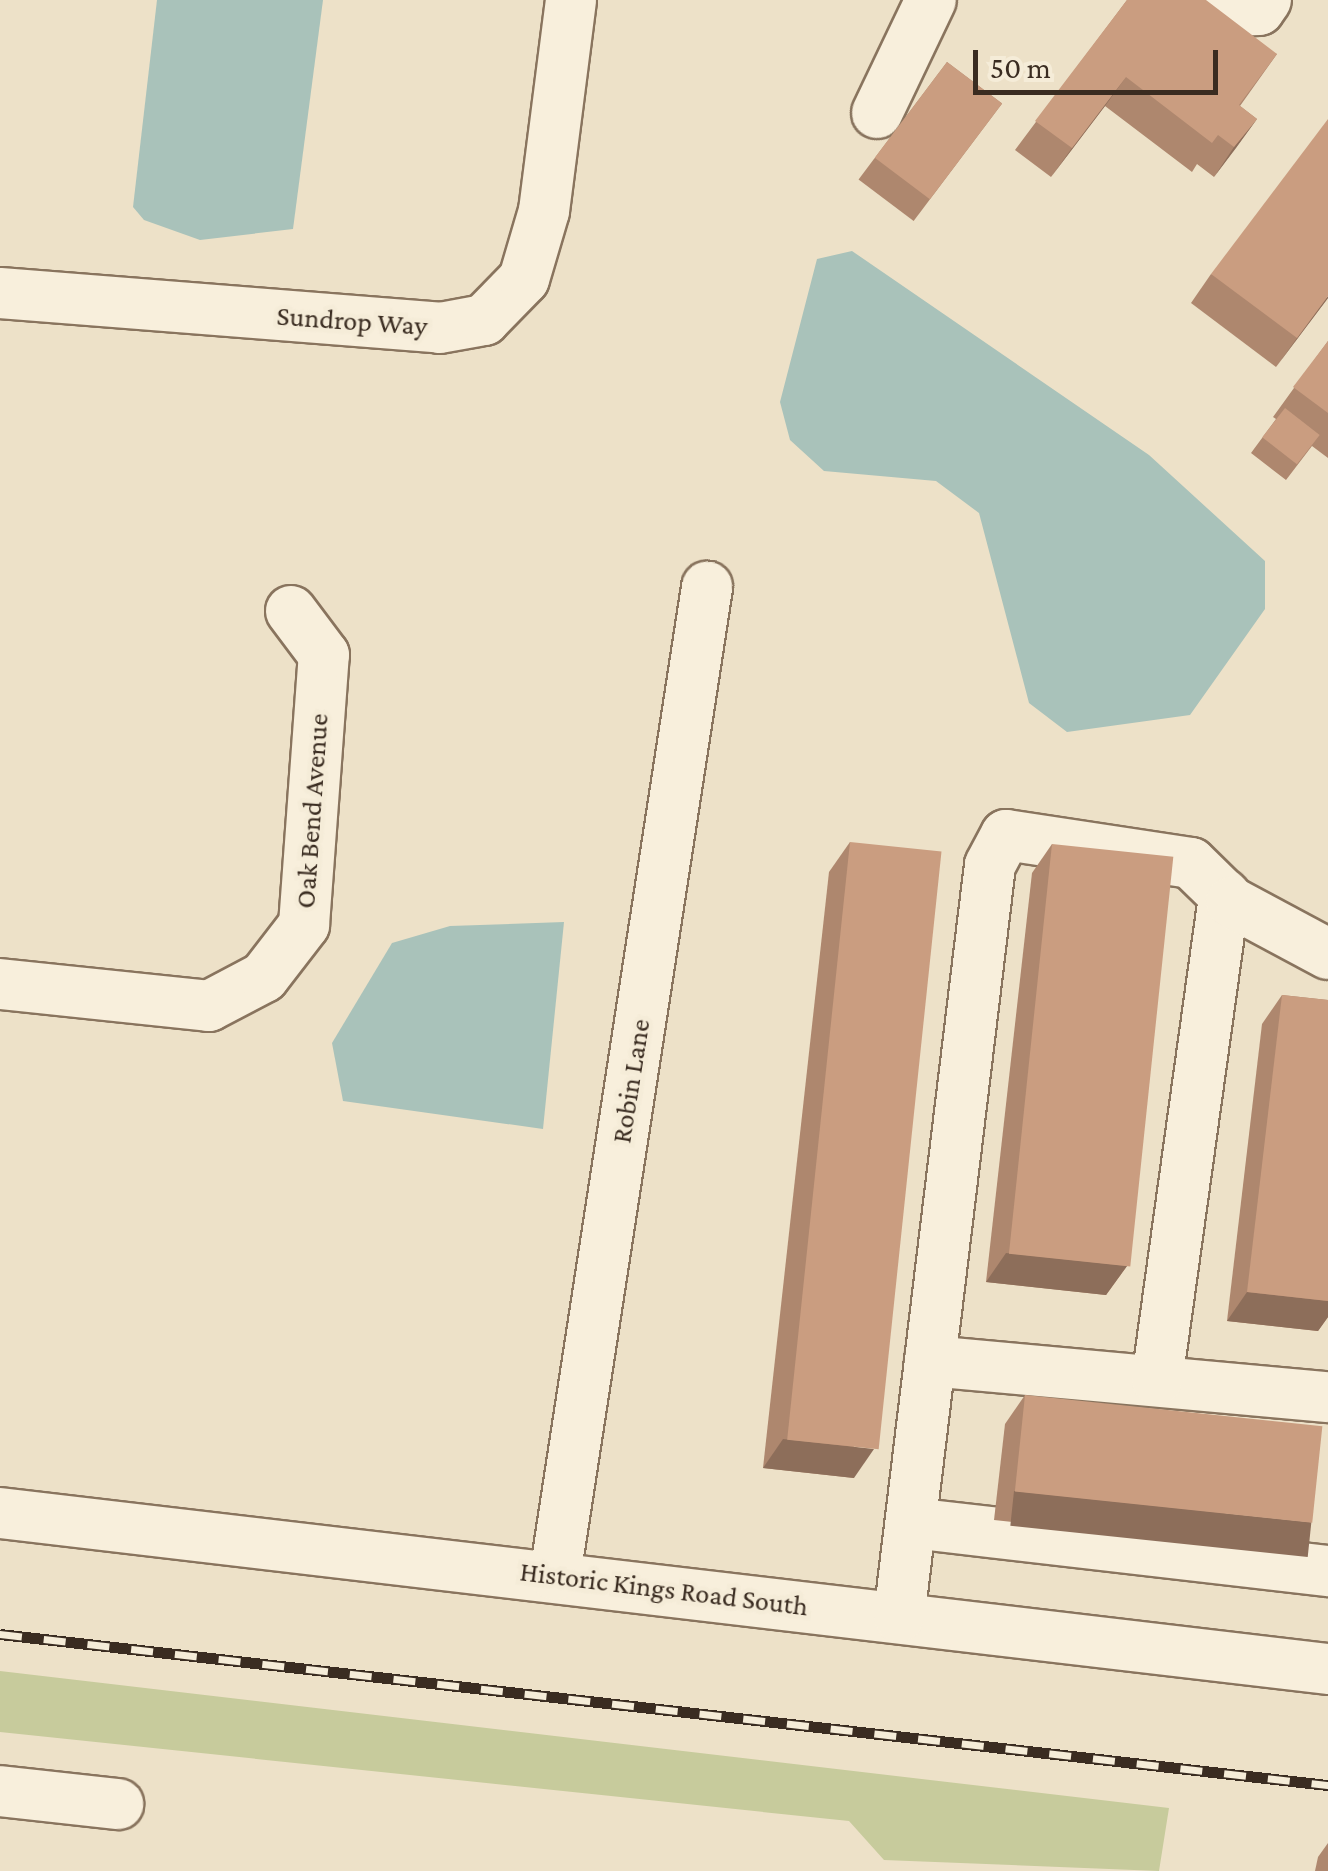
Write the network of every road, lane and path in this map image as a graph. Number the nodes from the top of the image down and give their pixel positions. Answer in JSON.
{"nodes":[{"id":1,"x":572,"y":0,"type":"edge"},
{"id":2,"x":931,"y":0,"type":"edge"},
{"id":3,"x":1211,"y":0,"type":"edge"},
{"id":4,"x":1266,"y":0,"type":"edge"},
{"id":5,"x":877,"y":113,"type":"dead end"},
{"id":6,"x":0,"y":293,"type":"edge"},
{"id":7,"x":707,"y":586,"type":"dead end"},
{"id":8,"x":291,"y":611,"type":"dead end"},
{"id":9,"x":1224,"y":895,"type":"junction"},
{"id":10,"x":1328,"y":954,"type":"edge"},
{"id":11,"x":0,"y":984,"type":"edge"},
{"id":12,"x":930,"y":1362,"type":"junction"},
{"id":13,"x":1157,"y":1380,"type":"junction"},
{"id":14,"x":1328,"y":1396,"type":"edge"},
{"id":15,"x":0,"y":1513,"type":"edge"},
{"id":16,"x":912,"y":1522,"type":"junction"},
{"id":17,"x":1328,"y":1571,"type":"edge"},
{"id":18,"x":555,"y":1575,"type":"junction"},
{"id":19,"x":898,"y":1617,"type":"junction"},
{"id":20,"x":1328,"y":1669,"type":"edge"},
{"id":21,"x":0,"y":1791,"type":"edge"},
{"id":22,"x":118,"y":1804,"type":"dead end"}],
"edges":[{"from":1,"to":6,"type":"street","name":"Sundrop Way"},
{"from":2,"to":5,"type":"street"},
{"from":3,"to":4,"type":"street"},
{"from":7,"to":18,"type":"street","name":"Robin Lane"},
{"from":8,"to":11,"type":"street","name":"Oak Bend Avenue"},
{"from":9,"to":10,"type":"street"},
{"from":9,"to":12,"type":"street"},
{"from":9,"to":13,"type":"street"},
{"from":12,"to":13,"type":"street"},
{"from":12,"to":16,"type":"street"},
{"from":13,"to":14,"type":"street"},
{"from":15,"to":18,"type":"street","name":"Historic Kings Road South"},
{"from":16,"to":17,"type":"street"},
{"from":16,"to":19,"type":"street"},
{"from":18,"to":19,"type":"street","name":"Historic Kings Road South"},
{"from":19,"to":20,"type":"street","name":"Historic Kings Road South"},
{"from":21,"to":22,"type":"street"}]}
